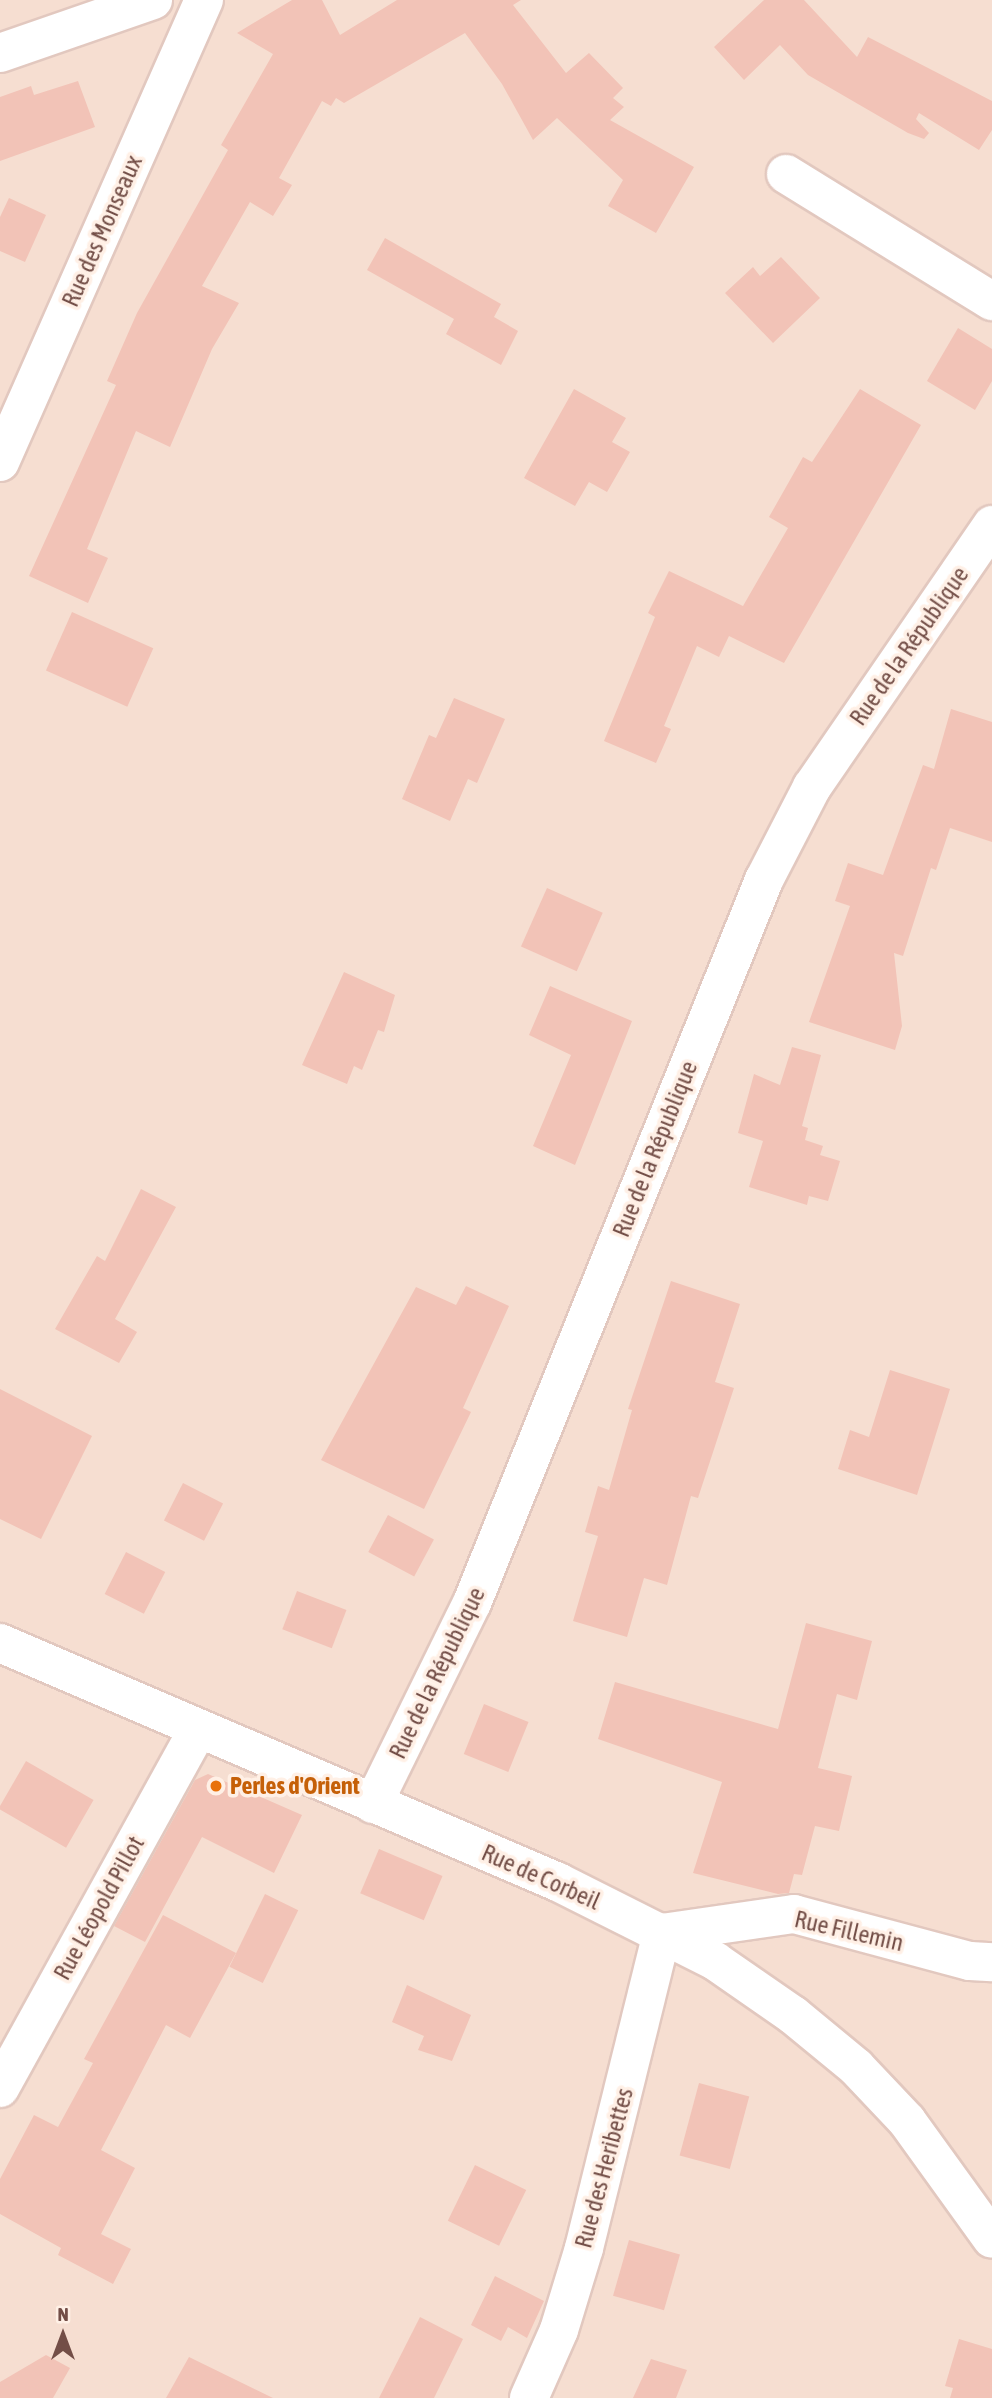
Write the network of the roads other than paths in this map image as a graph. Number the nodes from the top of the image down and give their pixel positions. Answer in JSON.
{"nodes":[{"id":1,"x":153,"y":0,"type":"edge"},
{"id":2,"x":204,"y":0,"type":"edge"},
{"id":3,"x":0,"y":53,"type":"edge"},
{"id":4,"x":786,"y":174,"type":"dead end"},
{"id":5,"x":992,"y":301,"type":"edge"},
{"id":6,"x":0,"y":462,"type":"edge"},
{"id":7,"x":992,"y":525,"type":"edge"},
{"id":8,"x":0,"y":1643,"type":"edge"},
{"id":9,"x":198,"y":1729,"type":"junction"},
{"id":10,"x":373,"y":1804,"type":"junction"},
{"id":11,"x":662,"y":1933,"type":"junction"},
{"id":12,"x":992,"y":1962,"type":"edge"},
{"id":13,"x":0,"y":2088,"type":"edge"},
{"id":14,"x":992,"y":2239,"type":"edge"},
{"id":15,"x":529,"y":2398,"type":"edge"}],
"edges":[{"from":1,"to":3,"type":"street"},
{"from":2,"to":6,"type":"street","name":"Rue des Monseaux"},
{"from":4,"to":5,"type":"street"},
{"from":7,"to":10,"type":"street","name":"Rue de la République"},
{"from":8,"to":9,"type":"street","name":"Rue de Corbeil"},
{"from":9,"to":10,"type":"street","name":"Rue de Corbeil"},
{"from":9,"to":13,"type":"street","name":"Rue Léopold Pillot"},
{"from":10,"to":11,"type":"street","name":"Rue de Corbeil"},
{"from":11,"to":12,"type":"street","name":"Rue Fillemin"},
{"from":11,"to":14,"type":"street","name":"Rue de Corbeil"},
{"from":11,"to":15,"type":"street","name":"Rue des Heribettes"}]}
